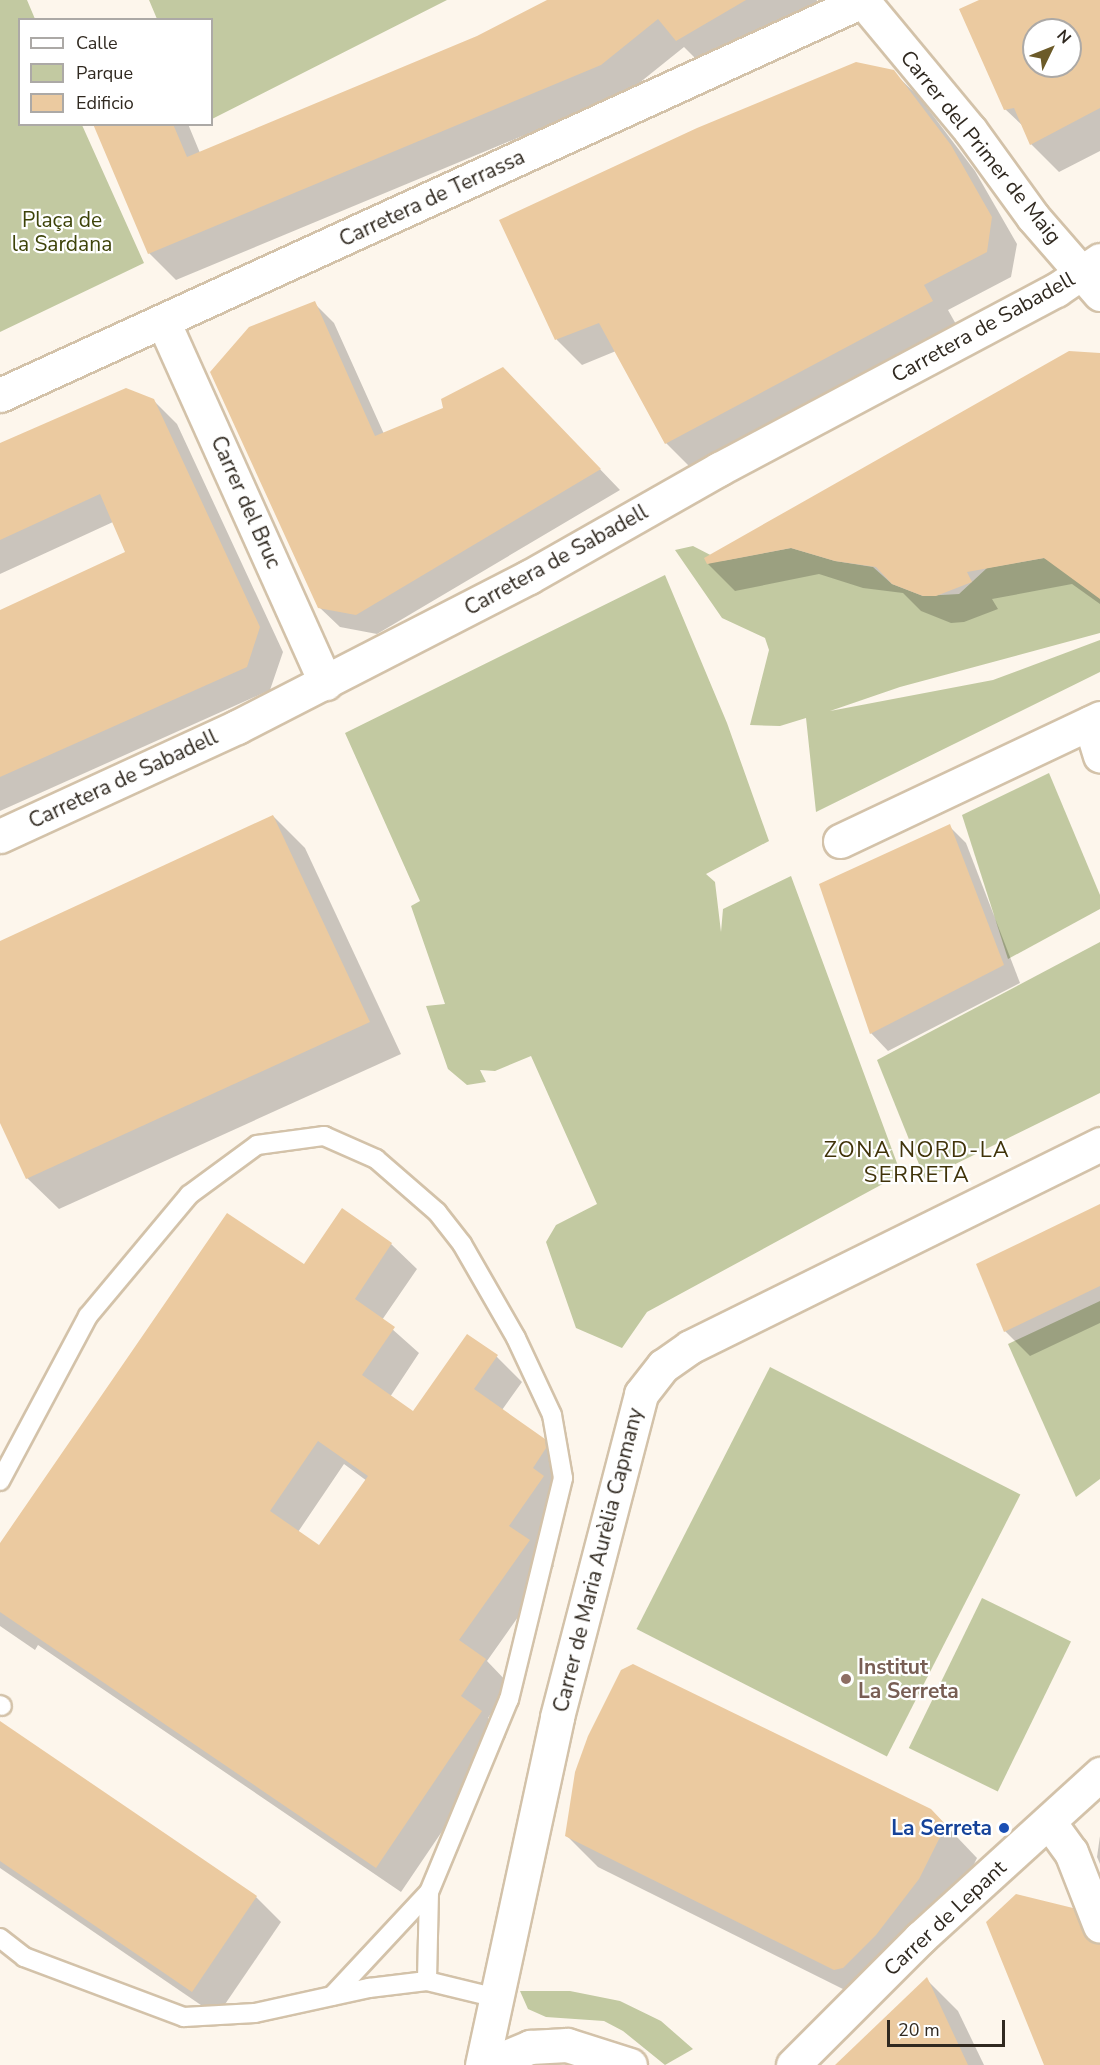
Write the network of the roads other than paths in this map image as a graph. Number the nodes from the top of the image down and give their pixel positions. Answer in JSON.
{"nodes":[{"id":1,"x":863,"y":0,"type":"edge"},
{"id":2,"x":1094,"y":275,"type":"edge"},
{"id":3,"x":163,"y":321,"type":"junction"},
{"id":4,"x":0,"y":395,"type":"edge"},
{"id":5,"x":326,"y":683,"type":"junction"},
{"id":6,"x":1095,"y":721,"type":"edge"},
{"id":7,"x":1100,"y":754,"type":"edge"},
{"id":8,"x":0,"y":836,"type":"edge"},
{"id":9,"x":840,"y":841,"type":"dead end"},
{"id":10,"x":1100,"y":1144,"type":"edge"},
{"id":11,"x":0,"y":1481,"type":"edge"},
{"id":12,"x":1100,"y":1774,"type":"edge"},
{"id":13,"x":1049,"y":1822,"type":"junction"},
{"id":14,"x":429,"y":1892,"type":"junction"},
{"id":15,"x":1100,"y":1926,"type":"edge"},
{"id":16,"x":0,"y":1938,"type":"edge"},
{"id":17,"x":427,"y":1981,"type":"junction"},
{"id":18,"x":332,"y":1996,"type":"junction"},
{"id":19,"x":497,"y":1998,"type":"junction"},
{"id":20,"x":482,"y":2065,"type":"edge"},
{"id":21,"x":487,"y":2065,"type":"edge"},
{"id":22,"x":630,"y":2065,"type":"edge"},
{"id":23,"x":793,"y":2065,"type":"edge"}],
"edges":[{"from":1,"to":2,"type":"street","name":"Carrer del Primer de Maig"},
{"from":1,"to":3,"type":"street","name":"Carretera de Terrassa"},
{"from":2,"to":5,"type":"street","name":"Carretera de Sabadell"},
{"from":3,"to":4,"type":"street","name":"Carretera de Terrassa"},
{"from":3,"to":5,"type":"street","name":"Carrer del Bruc"},
{"from":5,"to":8,"type":"street","name":"Carretera de Sabadell"},
{"from":6,"to":7,"type":"street"},
{"from":6,"to":9,"type":"street"},
{"from":10,"to":19,"type":"street","name":"Carrer de Maria Aurèlia Capmany"},
{"from":11,"to":14,"type":"lane"},
{"from":12,"to":13,"type":"street","name":"Carrer de Lepant"},
{"from":13,"to":15,"type":"street"},
{"from":13,"to":23,"type":"street","name":"Carrer de Lepant"},
{"from":14,"to":17,"type":"lane"},
{"from":14,"to":18,"type":"lane"},
{"from":16,"to":18,"type":"lane"},
{"from":17,"to":18,"type":"lane"},
{"from":17,"to":19,"type":"lane"},
{"from":19,"to":20,"type":"street","name":"Carrer de Maria Aurèlia Capmany"},
{"from":21,"to":22,"type":"street"}]}
